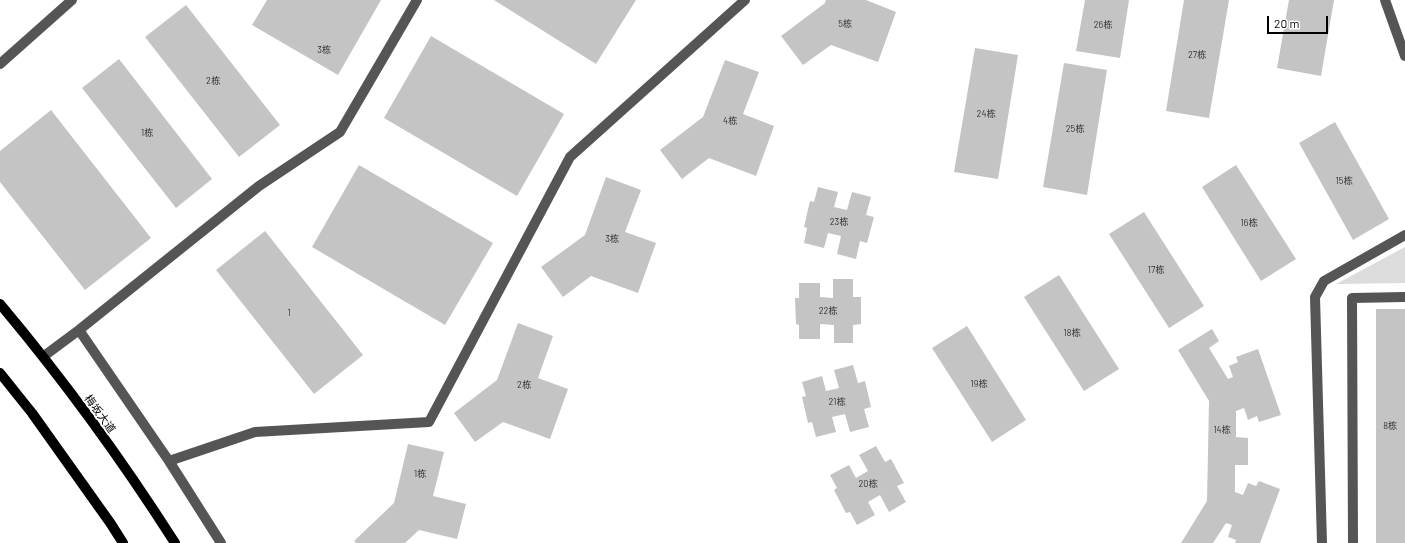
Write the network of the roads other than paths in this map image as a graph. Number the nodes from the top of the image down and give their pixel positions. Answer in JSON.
{"nodes":[{"id":1,"x":72,"y":0,"type":"edge"},
{"id":2,"x":417,"y":0,"type":"edge"},
{"id":3,"x":745,"y":0,"type":"edge"},
{"id":4,"x":1385,"y":0,"type":"edge"},
{"id":5,"x":1405,"y":56,"type":"edge"},
{"id":6,"x":0,"y":64,"type":"edge"},
{"id":7,"x":1405,"y":235,"type":"edge"},
{"id":8,"x":1405,"y":297,"type":"edge"},
{"id":9,"x":0,"y":304,"type":"edge"},
{"id":10,"x":79,"y":330,"type":"junction"},
{"id":11,"x":44,"y":356,"type":"junction"},
{"id":12,"x":0,"y":373,"type":"edge"},
{"id":13,"x":169,"y":462,"type":"junction"},
{"id":14,"x":123,"y":543,"type":"edge"},
{"id":15,"x":175,"y":543,"type":"edge"},
{"id":16,"x":222,"y":543,"type":"edge"},
{"id":17,"x":1322,"y":543,"type":"edge"},
{"id":18,"x":1353,"y":543,"type":"edge"}],
"edges":[{"from":1,"to":6,"type":"street"},
{"from":2,"to":10,"type":"street"},
{"from":3,"to":13,"type":"street"},
{"from":4,"to":5,"type":"street"},
{"from":7,"to":17,"type":"street"},
{"from":8,"to":18,"type":"street"},
{"from":9,"to":11,"type":"main road","name":"梅坂大道"},
{"from":10,"to":11,"type":"street"},
{"from":10,"to":13,"type":"street"},
{"from":11,"to":15,"type":"main road","name":"梅坂大道"},
{"from":12,"to":14,"type":"main road"},
{"from":13,"to":16,"type":"street"}]}
